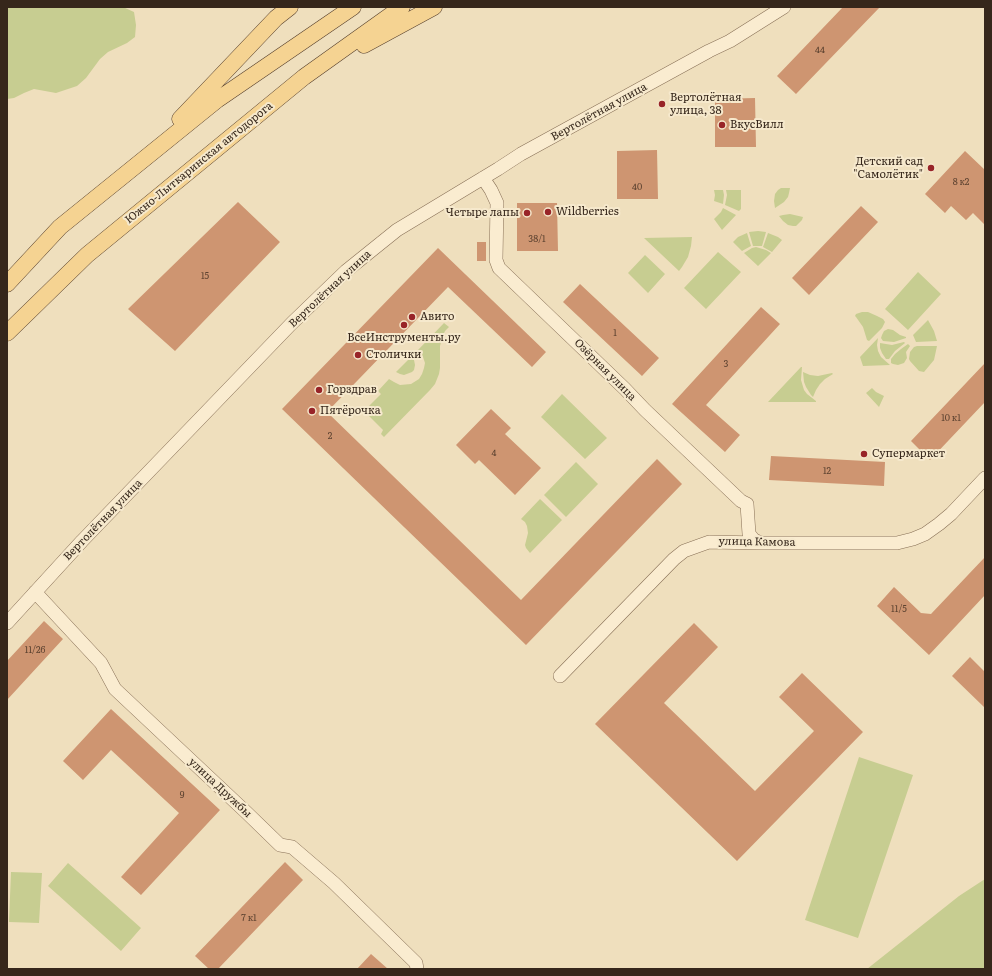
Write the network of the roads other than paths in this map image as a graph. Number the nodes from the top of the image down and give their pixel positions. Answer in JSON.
{"nodes":[{"id":1,"x":290,"y":7,"type":"edge"},
{"id":2,"x":353,"y":7,"type":"edge"},
{"id":3,"x":402,"y":7,"type":"edge"},
{"id":4,"x":434,"y":7,"type":"edge"},
{"id":5,"x":784,"y":7,"type":"edge"},
{"id":6,"x":304,"y":77,"type":"junction"},
{"id":7,"x":135,"y":166,"type":"junction"},
{"id":8,"x":483,"y":178,"type":"junction"},
{"id":9,"x":7,"y":284,"type":"edge"},
{"id":10,"x":7,"y":333,"type":"edge"},
{"id":11,"x":985,"y":478,"type":"edge"},
{"id":12,"x":762,"y":543,"type":"junction"},
{"id":13,"x":35,"y":592,"type":"junction"},
{"id":14,"x":7,"y":623,"type":"edge"},
{"id":15,"x":560,"y":676,"type":"dead end"},
{"id":16,"x":417,"y":969,"type":"edge"}],
"edges":[{"from":1,"to":7,"type":"main road"},
{"from":2,"to":7,"type":"main road"},
{"from":3,"to":6,"type":"main road","name":"Южно-Лыткаринская автодорога"},
{"from":4,"to":6,"type":"main road"},
{"from":5,"to":8,"type":"street","name":"Вертолётная улица"},
{"from":6,"to":10,"type":"main road","name":"Южно-Лыткаринская автодорога"},
{"from":7,"to":9,"type":"main road"},
{"from":8,"to":12,"type":"street","name":"Озёрная улица"},
{"from":8,"to":13,"type":"street","name":"Вертолётная улица"},
{"from":11,"to":12,"type":"street","name":"улица Камова"},
{"from":12,"to":15,"type":"street","name":"улица Камова"},
{"from":13,"to":14,"type":"street","name":"Вертолётная улица"},
{"from":13,"to":16,"type":"street","name":"улица Дружбы"}]}
